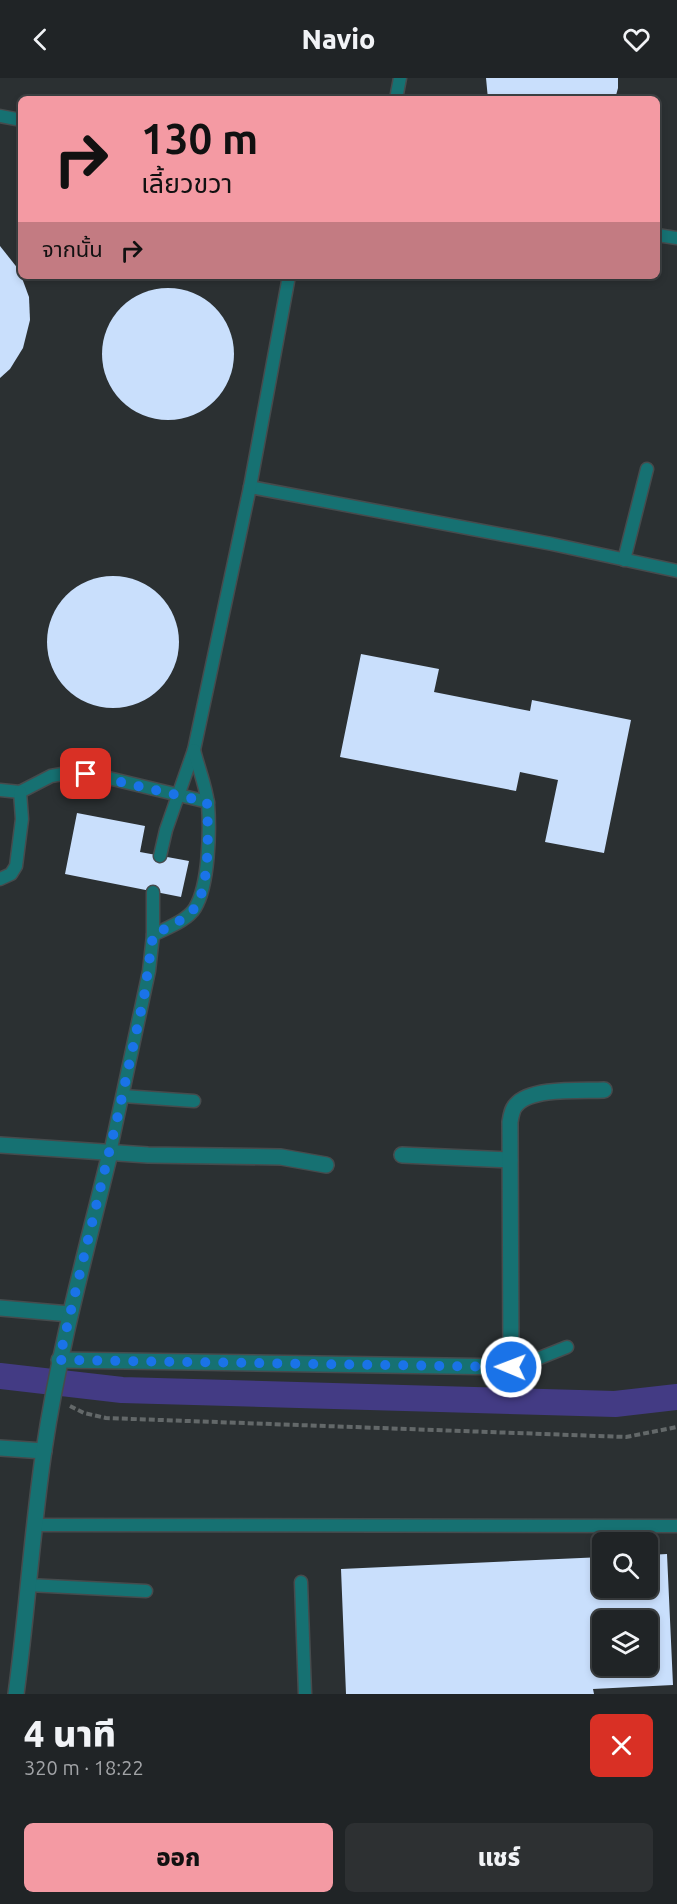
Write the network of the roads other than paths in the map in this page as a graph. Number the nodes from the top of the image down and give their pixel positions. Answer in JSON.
{"nodes":[{"id":1,"x":400,"y":78,"type":"edge"},
{"id":2,"x":397,"y":96,"type":"edge"},
{"id":3,"x":0,"y":116,"type":"edge"},
{"id":4,"x":18,"y":119,"type":"edge"},
{"id":5,"x":660,"y":235,"type":"edge"},
{"id":6,"x":677,"y":238,"type":"edge"},
{"id":7,"x":288,"y":279,"type":"edge"},
{"id":8,"x":647,"y":469,"type":"dead end"},
{"id":9,"x":250,"y":487,"type":"junction"},
{"id":10,"x":624,"y":560,"type":"junction"},
{"id":11,"x":677,"y":571,"type":"edge"},
{"id":12,"x":194,"y":750,"type":"junction"},
{"id":13,"x":0,"y":790,"type":"edge"},
{"id":14,"x":20,"y":792,"type":"junction"},
{"id":15,"x":178,"y":796,"type":"junction"},
{"id":16,"x":207,"y":802,"type":"junction"},
{"id":17,"x":160,"y":856,"type":"dead end"},
{"id":18,"x":0,"y":879,"type":"edge"},
{"id":19,"x":153,"y":892,"type":"dead end"},
{"id":20,"x":153,"y":935,"type":"junction"},
{"id":21,"x":604,"y":1090,"type":"dead end"},
{"id":22,"x":123,"y":1096,"type":"junction"},
{"id":23,"x":194,"y":1101,"type":"dead end"},
{"id":24,"x":0,"y":1145,"type":"edge"},
{"id":25,"x":110,"y":1153,"type":"junction"},
{"id":26,"x":402,"y":1155,"type":"dead end"},
{"id":27,"x":510,"y":1160,"type":"junction"},
{"id":28,"x":326,"y":1165,"type":"dead end"},
{"id":29,"x":0,"y":1308,"type":"edge"},
{"id":30,"x":70,"y":1314,"type":"junction"},
{"id":31,"x":567,"y":1347,"type":"dead end"},
{"id":32,"x":59,"y":1360,"type":"junction"},
{"id":33,"x":511,"y":1367,"type":"junction"},
{"id":34,"x":0,"y":1448,"type":"edge"},
{"id":35,"x":44,"y":1451,"type":"junction"},
{"id":36,"x":35,"y":1525,"type":"junction"},
{"id":37,"x":677,"y":1526,"type":"edge"},
{"id":38,"x":301,"y":1582,"type":"dead end"},
{"id":39,"x":28,"y":1585,"type":"junction"},
{"id":40,"x":146,"y":1591,"type":"dead end"},
{"id":41,"x":16,"y":1694,"type":"edge"},
{"id":42,"x":305,"y":1694,"type":"edge"}],
"edges":[{"from":1,"to":2,"type":"lane"},
{"from":3,"to":4,"type":"lane"},
{"from":5,"to":6,"type":"lane"},
{"from":7,"to":9,"type":"lane"},
{"from":8,"to":10,"type":"lane"},
{"from":9,"to":10,"type":"lane"},
{"from":9,"to":12,"type":"lane"},
{"from":10,"to":11,"type":"lane"},
{"from":12,"to":15,"type":"lane"},
{"from":12,"to":16,"type":"lane"},
{"from":13,"to":14,"type":"lane"},
{"from":14,"to":15,"type":"lane"},
{"from":14,"to":18,"type":"lane"},
{"from":15,"to":16,"type":"lane"},
{"from":15,"to":17,"type":"lane"},
{"from":16,"to":20,"type":"lane"},
{"from":19,"to":20,"type":"lane"},
{"from":20,"to":22,"type":"lane"},
{"from":21,"to":27,"type":"street"},
{"from":22,"to":23,"type":"lane"},
{"from":22,"to":25,"type":"lane"},
{"from":24,"to":25,"type":"street"},
{"from":25,"to":28,"type":"street"},
{"from":25,"to":30,"type":"street"},
{"from":26,"to":27,"type":"street"},
{"from":27,"to":33,"type":"street"},
{"from":29,"to":30,"type":"street"},
{"from":30,"to":32,"type":"street"},
{"from":31,"to":33,"type":"lane"},
{"from":32,"to":33,"type":"street"},
{"from":32,"to":35,"type":"street"},
{"from":34,"to":35,"type":"street"},
{"from":35,"to":36,"type":"street"},
{"from":36,"to":37,"type":"lane"},
{"from":36,"to":39,"type":"street"},
{"from":38,"to":42,"type":"lane"},
{"from":39,"to":40,"type":"lane"},
{"from":39,"to":41,"type":"street"}]}
